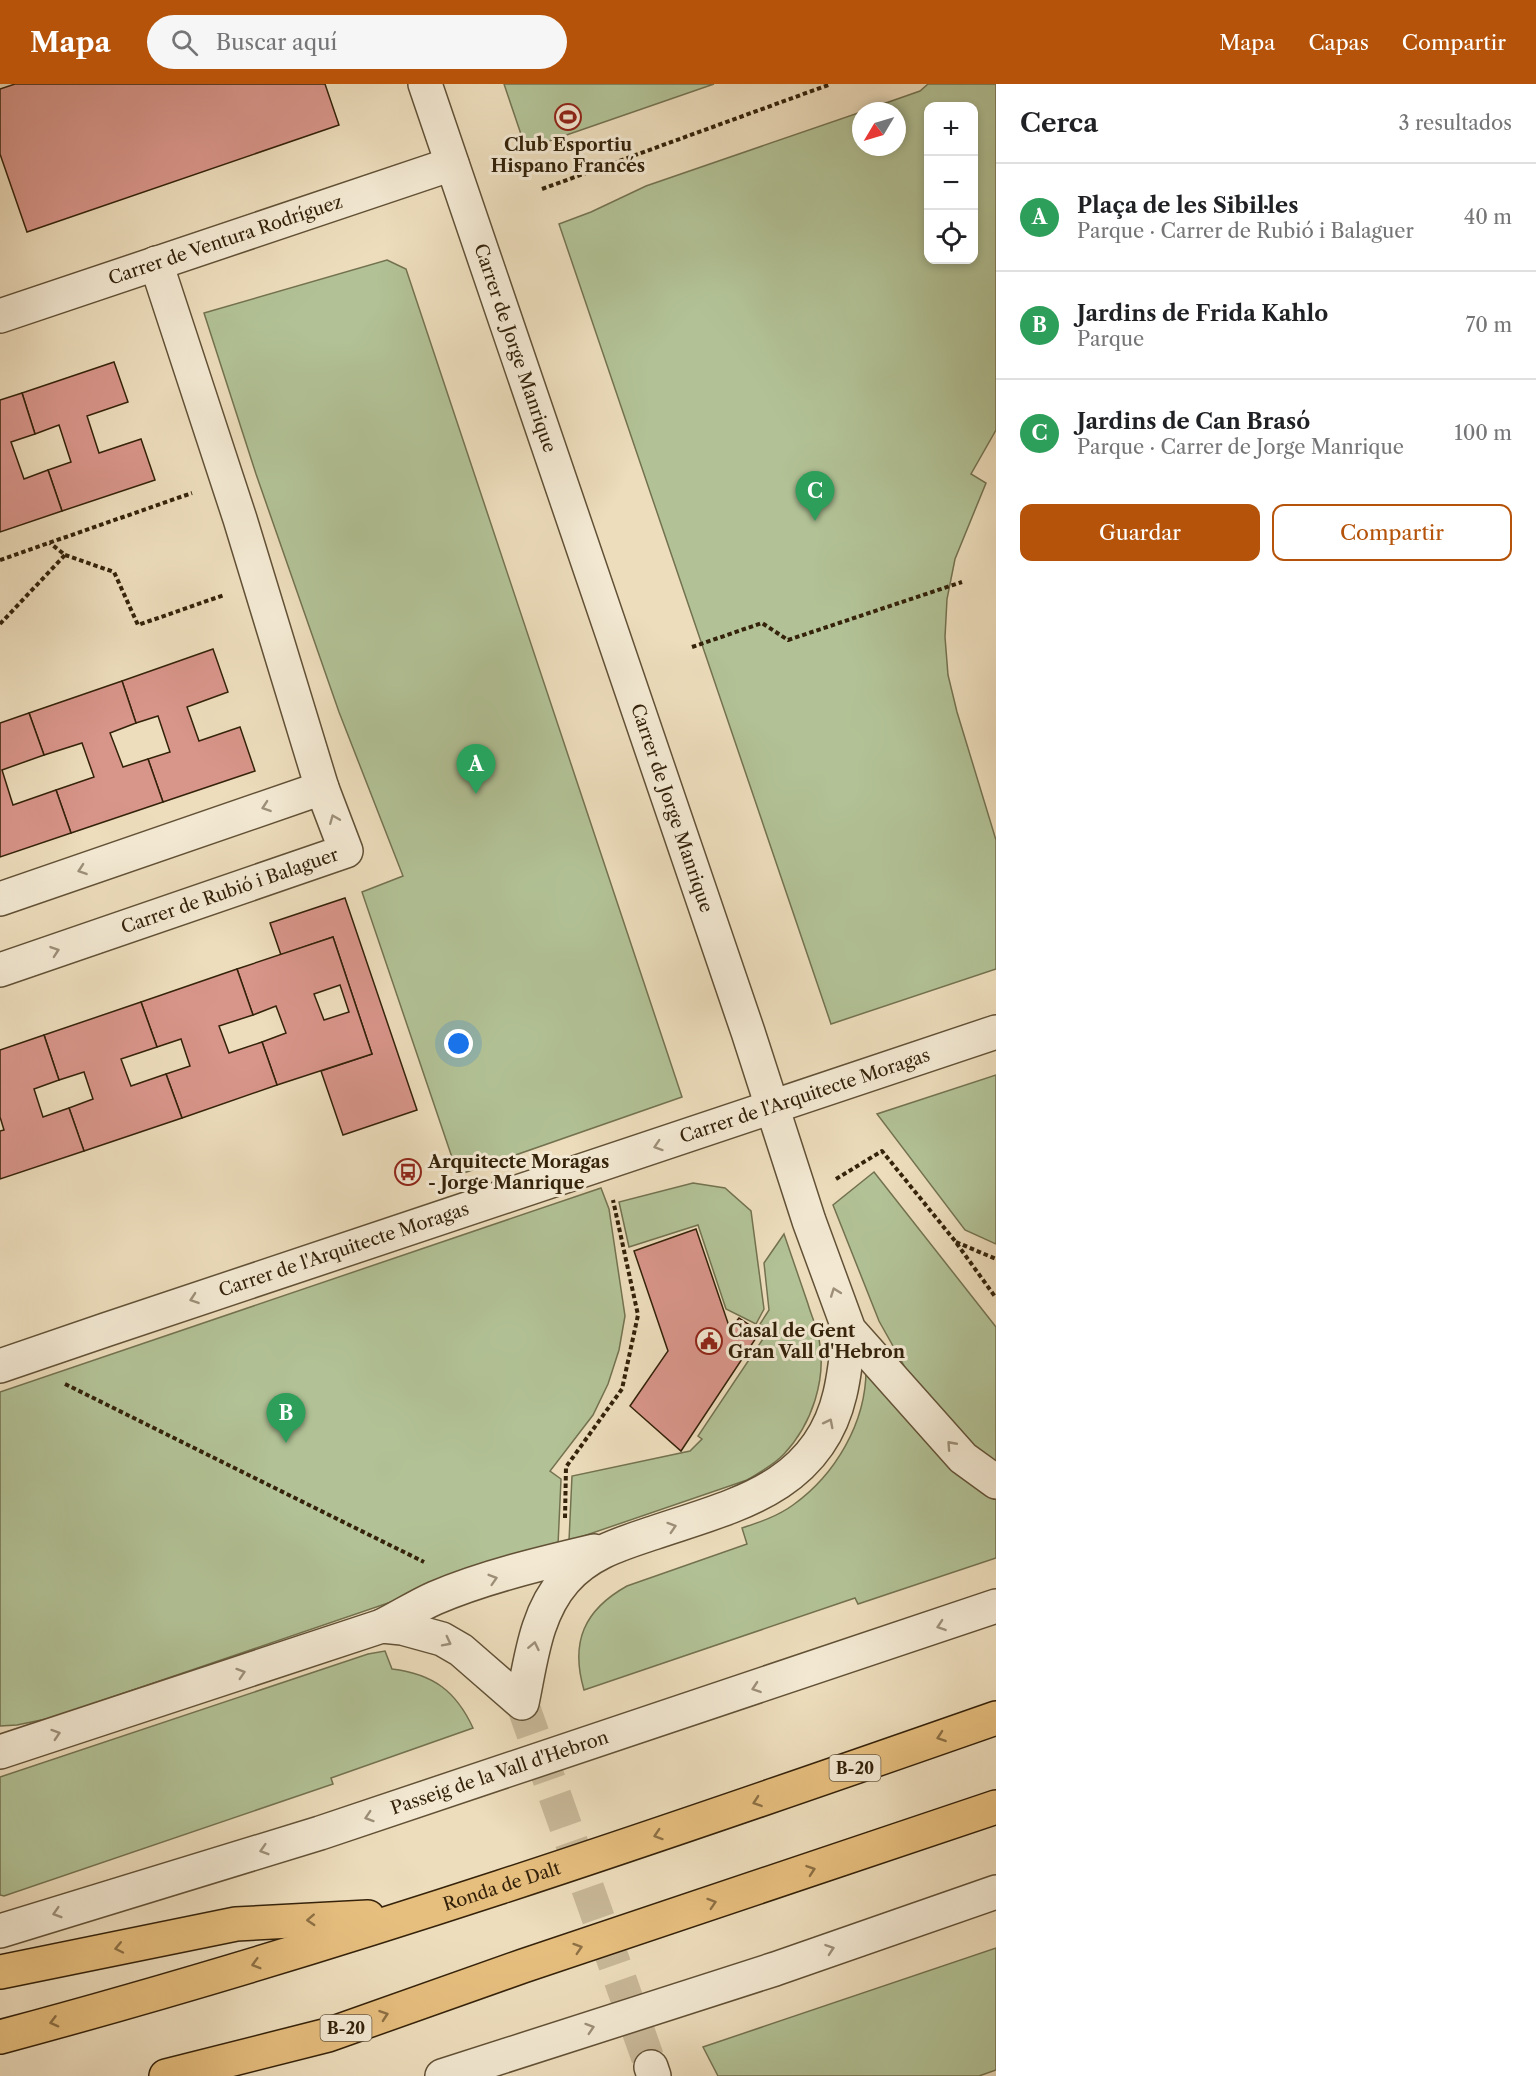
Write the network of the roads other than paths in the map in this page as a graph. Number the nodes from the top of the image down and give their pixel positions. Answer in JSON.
{"nodes":[{"id":1,"x":425,"y":84,"type":"edge"},
{"id":2,"x":452,"y":164,"type":"junction"},
{"id":3,"x":156,"y":263,"type":"junction"},
{"id":4,"x":0,"y":316,"type":"edge"},
{"id":5,"x":322,"y":788,"type":"junction"},
{"id":6,"x":0,"y":898,"type":"edge"},
{"id":7,"x":0,"y":970,"type":"edge"},
{"id":8,"x":996,"y":1032,"type":"edge"},
{"id":9,"x":773,"y":1108,"type":"junction"},
{"id":10,"x":849,"y":1330,"type":"junction"},
{"id":11,"x":9,"y":1363,"type":"edge"},
{"id":12,"x":996,"y":1482,"type":"edge"},
{"id":13,"x":608,"y":1548,"type":"junction"},
{"id":14,"x":996,"y":1606,"type":"edge"},
{"id":15,"x":382,"y":1626,"type":"junction"},
{"id":16,"x":996,"y":1718,"type":"edge"},
{"id":17,"x":0,"y":1752,"type":"edge"},
{"id":18,"x":996,"y":1807,"type":"edge"},
{"id":19,"x":996,"y":1892,"type":"edge"},
{"id":20,"x":411,"y":1915,"type":"junction"},
{"id":21,"x":1,"y":1930,"type":"edge"},
{"id":22,"x":0,"y":1972,"type":"edge"},
{"id":23,"x":328,"y":2035,"type":"junction"},
{"id":24,"x":0,"y":2037,"type":"edge"},
{"id":25,"x":166,"y":2076,"type":"edge"},
{"id":26,"x":232,"y":2076,"type":"edge"},
{"id":27,"x":442,"y":2076,"type":"edge"}],
"edges":[{"from":1,"to":2,"type":"street","name":"Carrer de Jorge Manrique"},
{"from":2,"to":3,"type":"street","name":"Carrer de Ventura Rodríguez"},
{"from":2,"to":9,"type":"street","name":"Carrer de Jorge Manrique"},
{"from":3,"to":4,"type":"street","name":"Carrer de Ventura Rodríguez"},
{"from":3,"to":5,"type":"street"},
{"from":5,"to":6,"type":"street","one_way":true},
{"from":7,"to":5,"type":"street","name":"Carrer de Rubió i Balaguer","one_way":true},
{"from":8,"to":9,"type":"street","name":"Carrer de l'Arquitecte Moragas"},
{"from":10,"to":9,"type":"street","name":"Carrer de Jorge Manrique","one_way":true},
{"from":9,"to":11,"type":"street","name":"Carrer de l'Arquitecte Moragas","one_way":true},
{"from":12,"to":10,"type":"street","name":"Carrer de Jorge Manrique","one_way":true},
{"from":13,"to":10,"type":"street","one_way":true},
{"from":15,"to":13,"type":"street","one_way":true},
{"from":15,"to":13,"type":"street","one_way":true},
{"from":14,"to":21,"type":"street","name":"Passeig de la Vall d'Hebron","one_way":true},
{"from":17,"to":15,"type":"street","one_way":true},
{"from":16,"to":20,"type":"highway","name":"Ronda de Dalt","number":"B-20","one_way":true},
{"from":23,"to":18,"type":"highway","number":"B-20","one_way":true},
{"from":27,"to":19,"type":"street","one_way":true},
{"from":20,"to":22,"type":"highway","one_way":true},
{"from":20,"to":24,"type":"highway","name":"Ronda de Dalt","number":"B-20","one_way":true},
{"from":23,"to":25,"type":"highway","number":"B-20"},
{"from":23,"to":26,"type":"highway"}]}
